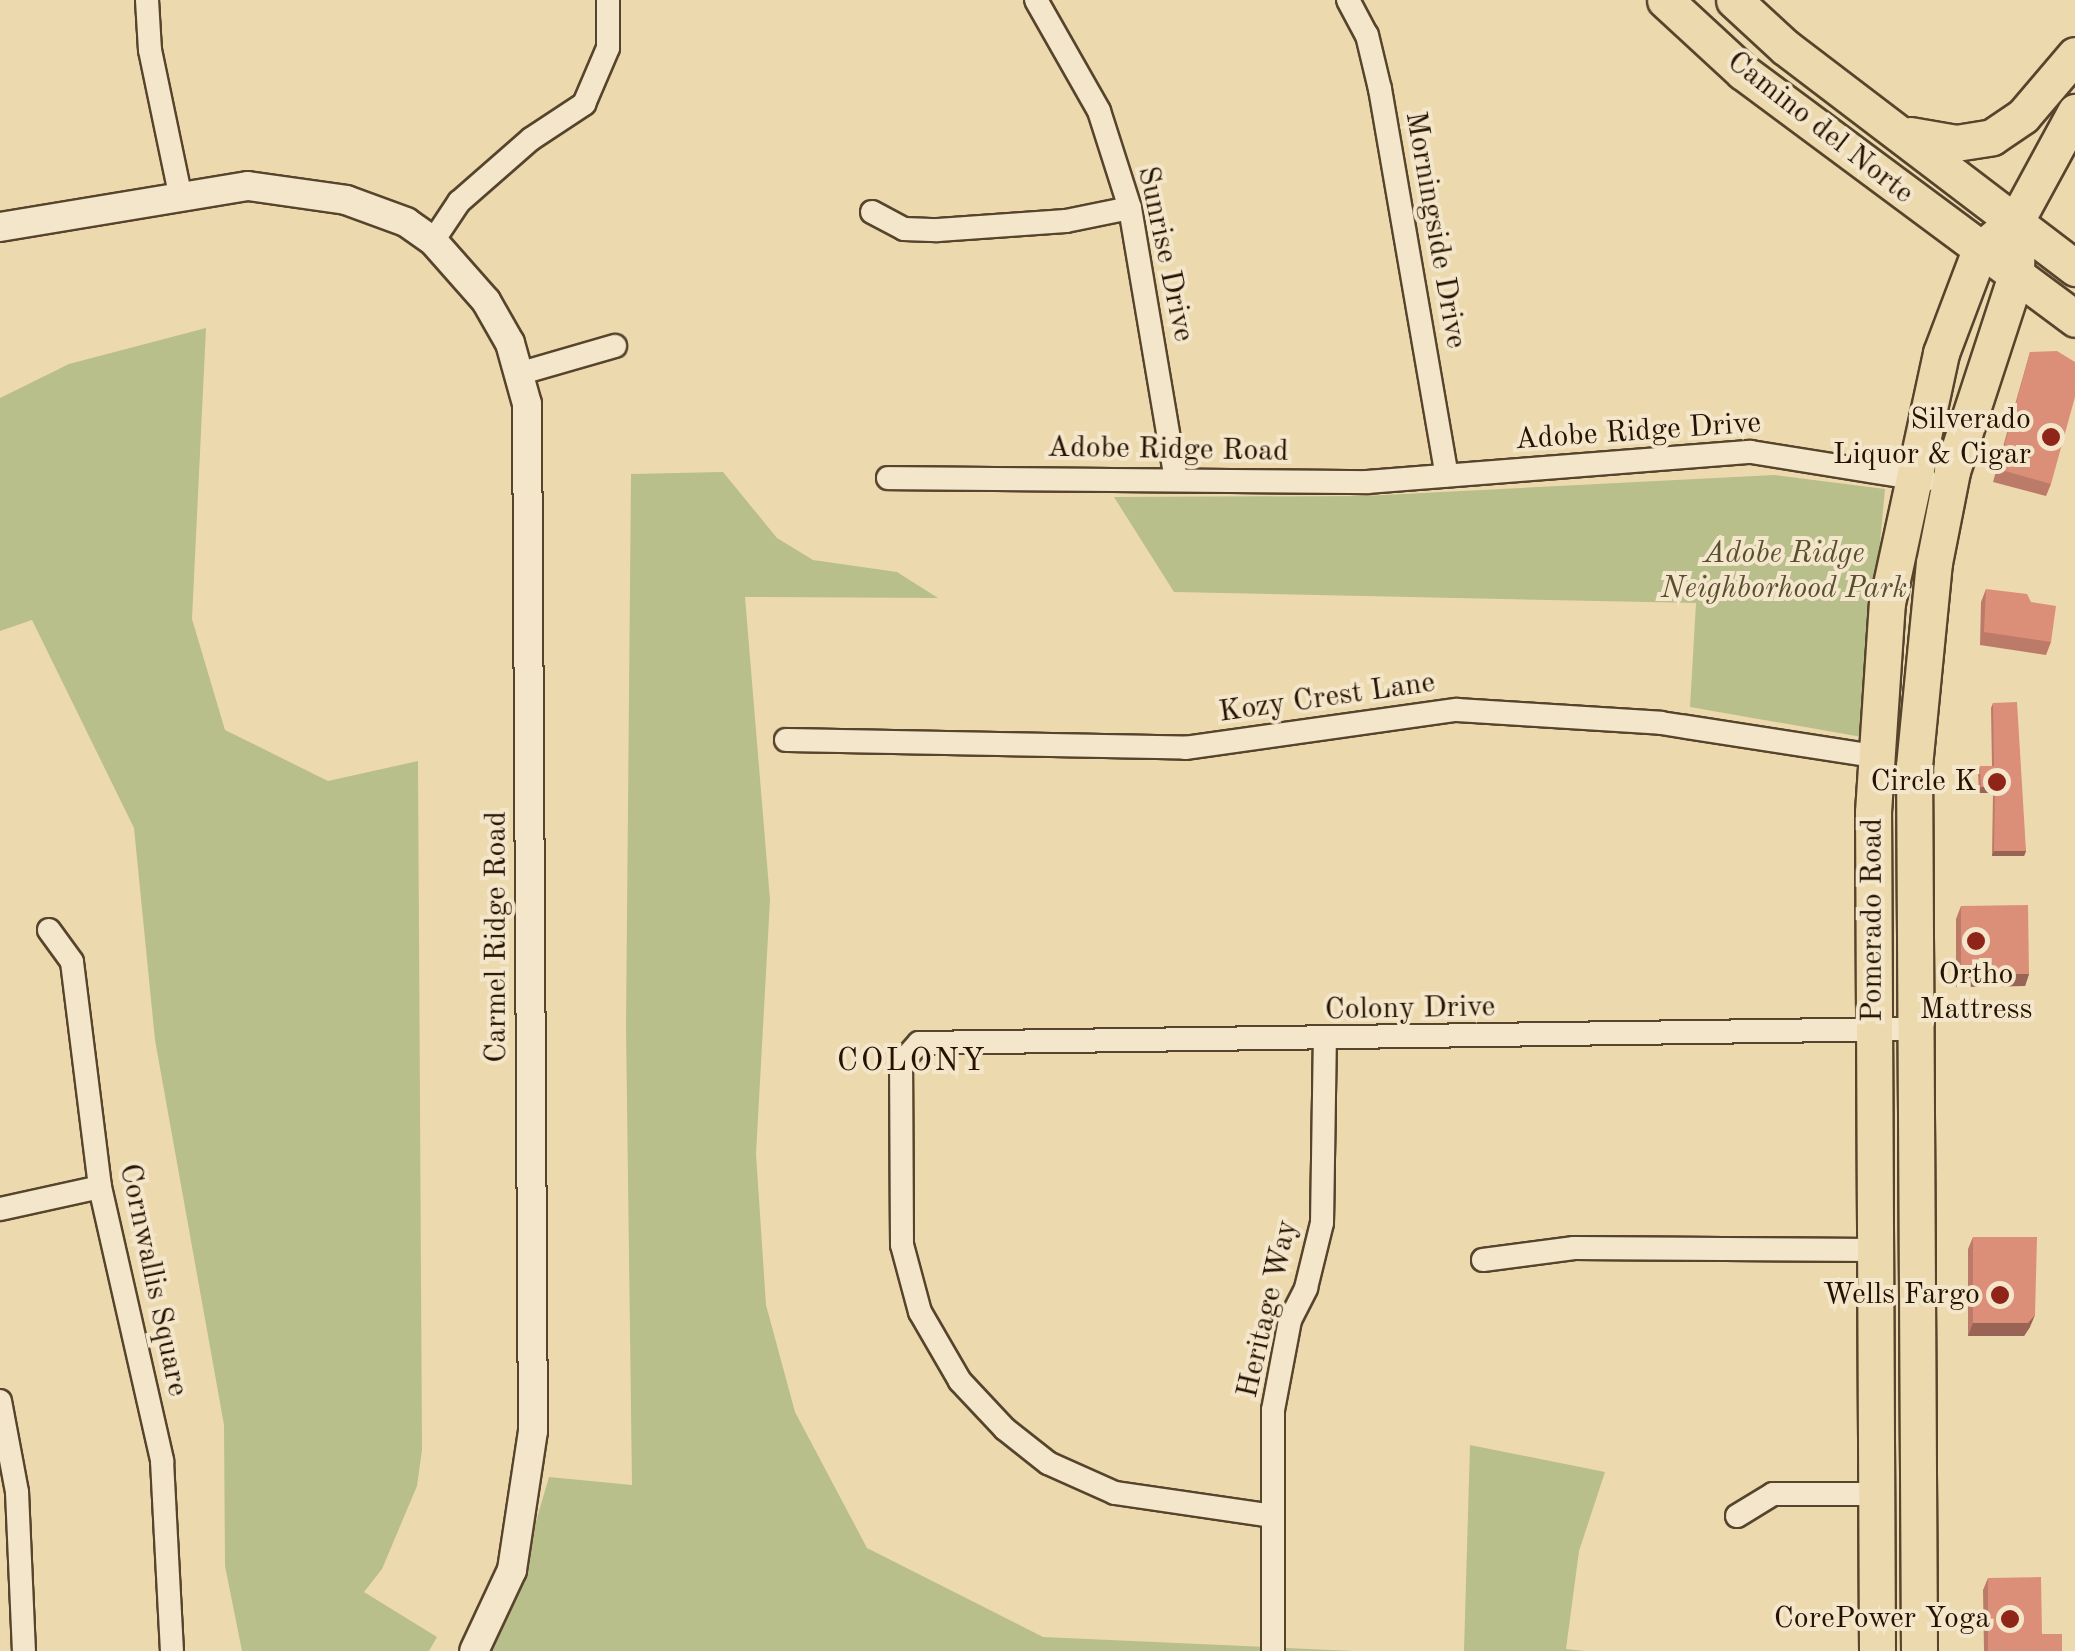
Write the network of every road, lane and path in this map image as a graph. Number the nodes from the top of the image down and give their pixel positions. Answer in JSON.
{"nodes":[{"id":1,"x":147,"y":0,"type":"edge"},
{"id":2,"x":608,"y":0,"type":"edge"},
{"id":3,"x":1036,"y":0,"type":"edge"},
{"id":4,"x":1348,"y":0,"type":"edge"},
{"id":5,"x":1665,"y":0,"type":"edge"},
{"id":6,"x":1734,"y":0,"type":"edge"},
{"id":7,"x":2075,"y":55,"type":"edge"},
{"id":8,"x":2075,"y":112,"type":"edge"},
{"id":9,"x":1899,"y":132,"type":"junction"},
{"id":10,"x":180,"y":193,"type":"junction"},
{"id":11,"x":1130,"y":208,"type":"junction"},
{"id":12,"x":872,"y":212,"type":"dead end"},
{"id":13,"x":2017,"y":219,"type":"junction"},
{"id":14,"x":0,"y":227,"type":"edge"},
{"id":15,"x":433,"y":241,"type":"junction"},
{"id":16,"x":1980,"y":250,"type":"junction"},
{"id":17,"x":2075,"y":268,"type":"edge"},
{"id":18,"x":2016,"y":276,"type":"junction"},
{"id":19,"x":2075,"y":319,"type":"edge"},
{"id":20,"x":615,"y":346,"type":"dead end"},
{"id":21,"x":518,"y":374,"type":"junction"},
{"id":22,"x":1447,"y":475,"type":"junction"},
{"id":23,"x":1912,"y":477,"type":"junction"},
{"id":24,"x":888,"y":478,"type":"dead end"},
{"id":25,"x":1176,"y":479,"type":"junction"},
{"id":26,"x":1949,"y":486,"type":"junction"},
{"id":27,"x":786,"y":740,"type":"dead end"},
{"id":28,"x":1874,"y":756,"type":"junction"},
{"id":29,"x":50,"y":930,"type":"dead end"},
{"id":30,"x":1914,"y":1029,"type":"junction"},
{"id":31,"x":1874,"y":1030,"type":"junction"},
{"id":32,"x":1324,"y":1041,"type":"junction"},
{"id":33,"x":100,"y":1186,"type":"junction"},
{"id":34,"x":0,"y":1209,"type":"edge"},
{"id":35,"x":1874,"y":1250,"type":"junction"},
{"id":36,"x":1483,"y":1260,"type":"dead end"},
{"id":37,"x":0,"y":1401,"type":"edge"},
{"id":38,"x":1877,"y":1494,"type":"junction"},
{"id":39,"x":1273,"y":1516,"type":"junction"},
{"id":40,"x":1737,"y":1516,"type":"dead end"},
{"id":41,"x":24,"y":1651,"type":"edge"},
{"id":42,"x":172,"y":1651,"type":"edge"},
{"id":43,"x":474,"y":1651,"type":"edge"},
{"id":44,"x":1273,"y":1651,"type":"edge"},
{"id":45,"x":1876,"y":1651,"type":"edge"},
{"id":46,"x":1919,"y":1651,"type":"edge"}],
"edges":[{"from":1,"to":10,"type":"street"},
{"from":2,"to":15,"type":"street"},
{"from":3,"to":11,"type":"street","name":"Sunrise Drive"},
{"from":4,"to":22,"type":"street","name":"Morningside Drive"},
{"from":5,"to":16,"type":"main road","name":"Camino del Norte"},
{"from":6,"to":9,"type":"main road","name":"Camino del Norte"},
{"from":7,"to":9,"type":"main road"},
{"from":8,"to":13,"type":"main road","name":"Pomerado Road"},
{"from":9,"to":13,"type":"main road","name":"Camino del Norte"},
{"from":10,"to":14,"type":"street","name":"Carmel Ridge Road"},
{"from":10,"to":15,"type":"street","name":"Carmel Ridge Road"},
{"from":11,"to":12,"type":"street"},
{"from":11,"to":25,"type":"street","name":"Sunrise Drive"},
{"from":13,"to":16,"type":"main road","name":"Pomerado Road"},
{"from":13,"to":17,"type":"main road","name":"Camino del Norte"},
{"from":13,"to":18,"type":"main road","name":"Pomerado Road"},
{"from":15,"to":21,"type":"street","name":"Carmel Ridge Road"},
{"from":16,"to":18,"type":"main road","name":"Camino del Norte"},
{"from":16,"to":23,"type":"main road","name":"Pomerado Road"},
{"from":18,"to":19,"type":"main road","name":"Camino del Norte"},
{"from":18,"to":26,"type":"main road","name":"Pomerado Road"},
{"from":20,"to":21,"type":"street"},
{"from":21,"to":43,"type":"street","name":"Carmel Ridge Road"},
{"from":22,"to":23,"type":"street","name":"Adobe Ridge Drive"},
{"from":22,"to":25,"type":"street","name":"Adobe Ridge Road"},
{"from":23,"to":26,"type":"street","name":"Adobe Ridge Drive"},
{"from":23,"to":28,"type":"main road","name":"Pomerado Road"},
{"from":24,"to":25,"type":"street","name":"Adobe Ridge Road"},
{"from":26,"to":30,"type":"main road","name":"Pomerado Road"},
{"from":27,"to":28,"type":"street","name":"Kozy Crest Lane"},
{"from":28,"to":31,"type":"main road","name":"Pomerado Road"},
{"from":29,"to":33,"type":"street","name":"Cornwallis Square"},
{"from":30,"to":31,"type":"street","name":"Colony Drive"},
{"from":30,"to":46,"type":"main road","name":"Pomerado Road"},
{"from":31,"to":32,"type":"street","name":"Colony Drive"},
{"from":31,"to":35,"type":"main road","name":"Pomerado Road"},
{"from":32,"to":39,"type":"street","name":"Heritage Way"},
{"from":32,"to":39,"type":"street","name":"Colony Drive"},
{"from":33,"to":34,"type":"street"},
{"from":33,"to":42,"type":"street","name":"Cornwallis Square"},
{"from":35,"to":36,"type":"street"},
{"from":35,"to":38,"type":"main road","name":"Pomerado Road"},
{"from":37,"to":41,"type":"street"},
{"from":38,"to":40,"type":"street"},
{"from":38,"to":45,"type":"main road","name":"Pomerado Road"},
{"from":39,"to":44,"type":"street","name":"Heritage Way"}]}
